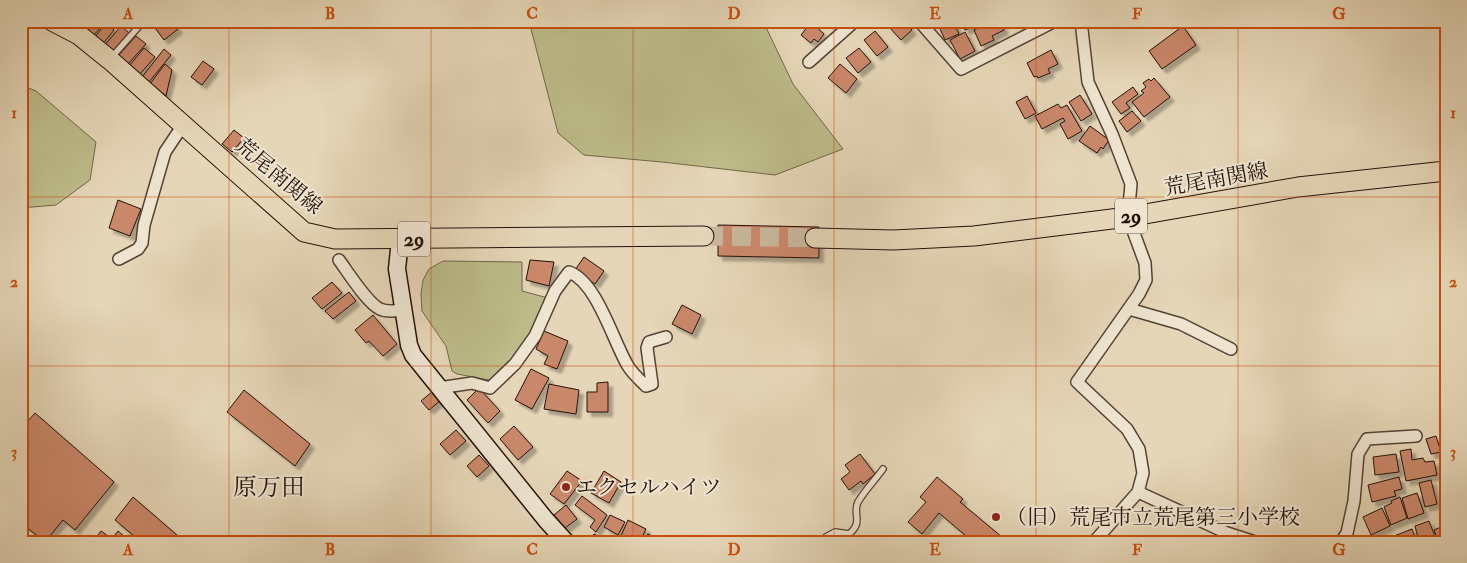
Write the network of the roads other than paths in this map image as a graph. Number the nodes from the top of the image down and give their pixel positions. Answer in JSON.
{"nodes":[{"id":1,"x":52,"y":21,"type":"edge"},
{"id":2,"x":855,"y":21,"type":"edge"},
{"id":3,"x":919,"y":21,"type":"edge"},
{"id":4,"x":1055,"y":21,"type":"edge"},
{"id":5,"x":1081,"y":21,"type":"edge"},
{"id":6,"x":141,"y":24,"type":"dead end"},
{"id":7,"x":110,"y":60,"type":"junction"},
{"id":8,"x":809,"y":62,"type":"dead end"},
{"id":9,"x":176,"y":119,"type":"junction"},
{"id":10,"x":1446,"y":171,"type":"edge"},
{"id":11,"x":1128,"y":217,"type":"junction"},
{"id":12,"x":704,"y":236,"type":"tunnel mouth"},
{"id":13,"x":815,"y":238,"type":"tunnel mouth"},
{"id":14,"x":400,"y":240,"type":"junction"},
{"id":15,"x":119,"y":258,"type":"dead end"},
{"id":16,"x":339,"y":260,"type":"dead end"},
{"id":17,"x":1129,"y":309,"type":"junction"},
{"id":18,"x":403,"y":310,"type":"junction"},
{"id":19,"x":666,"y":337,"type":"dead end"},
{"id":20,"x":1230,"y":349,"type":"dead end"},
{"id":21,"x":439,"y":388,"type":"junction"},
{"id":22,"x":1416,"y":436,"type":"dead end"},
{"id":23,"x":883,"y":470,"type":"dead end"},
{"id":24,"x":1138,"y":492,"type":"junction"},
{"id":25,"x":566,"y":542,"type":"edge"},
{"id":26,"x":824,"y":542,"type":"edge"},
{"id":27,"x":1094,"y":542,"type":"edge"},
{"id":28,"x":1255,"y":542,"type":"edge"},
{"id":29,"x":1341,"y":542,"type":"edge"}],
"edges":[{"from":1,"to":7,"type":"main road","name":"荒尾南関線","number":"29"},
{"from":2,"to":8,"type":"street"},
{"from":3,"to":4,"type":"street"},
{"from":5,"to":11,"type":"street"},
{"from":6,"to":7,"type":"lane"},
{"from":7,"to":9,"type":"main road","name":"荒尾南関線","number":"29"},
{"from":9,"to":14,"type":"main road","name":"荒尾南関線","number":"29"},
{"from":9,"to":15,"type":"street"},
{"from":10,"to":11,"type":"main road","name":"荒尾南関線","number":"29"},
{"from":11,"to":13,"type":"main road","name":"荒尾南関線","number":"29"},
{"from":11,"to":17,"type":"street"},
{"from":12,"to":14,"type":"main road","name":"荒尾南関線","number":"29"},
{"from":14,"to":18,"type":"street"},
{"from":16,"to":18,"type":"street"},
{"from":17,"to":20,"type":"street"},
{"from":17,"to":24,"type":"street"},
{"from":18,"to":21,"type":"street"},
{"from":19,"to":21,"type":"street"},
{"from":21,"to":25,"type":"street"},
{"from":22,"to":29,"type":"street"},
{"from":23,"to":26,"type":"lane"},
{"from":24,"to":27,"type":"street"},
{"from":24,"to":28,"type":"street"}]}
